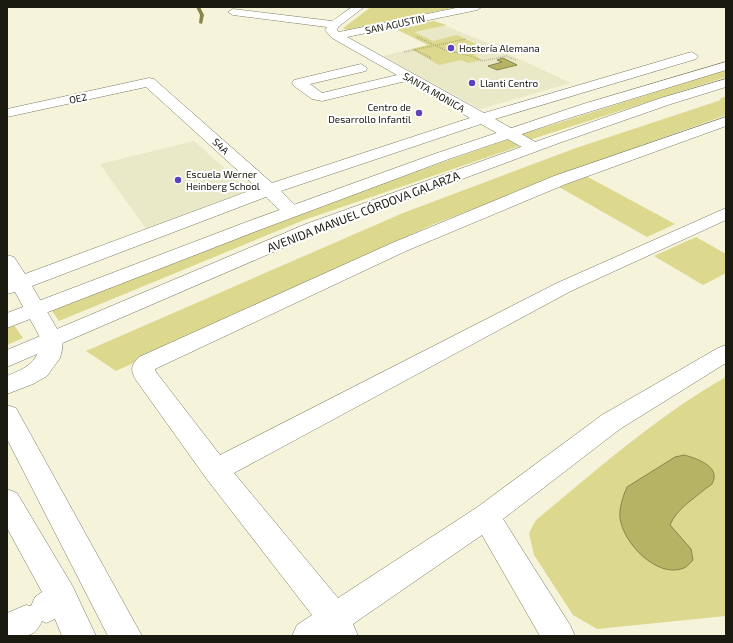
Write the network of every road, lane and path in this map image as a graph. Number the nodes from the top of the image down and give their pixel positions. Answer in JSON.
{"nodes":[{"id":1,"x":359,"y":7,"type":"edge"},
{"id":2,"x":477,"y":7,"type":"edge"},
{"id":3,"x":233,"y":12,"type":"dead end"},
{"id":4,"x":335,"y":31,"type":"junction"},
{"id":5,"x":416,"y":37,"type":"dead end"},
{"id":6,"x":466,"y":39,"type":"dead end"},
{"id":7,"x":435,"y":46,"type":"junction"},
{"id":8,"x":415,"y":50,"type":"junction"},
{"id":9,"x":401,"y":52,"type":"dead end"},
{"id":10,"x":692,"y":56,"type":"dead end"},
{"id":11,"x":429,"y":58,"type":"dead end"},
{"id":12,"x":516,"y":60,"type":"dead end"},
{"id":13,"x":726,"y":66,"type":"edge"},
{"id":14,"x":361,"y":68,"type":"dead end"},
{"id":15,"x":407,"y":76,"type":"junction"},
{"id":16,"x":149,"y":82,"type":"joint"},
{"id":17,"x":726,"y":82,"type":"edge"},
{"id":18,"x":7,"y":113,"type":"edge"},
{"id":19,"x":481,"y":119,"type":"junction"},
{"id":20,"x":726,"y":121,"type":"edge"},
{"id":21,"x":508,"y":134,"type":"junction"},
{"id":22,"x":532,"y":147,"type":"junction"},
{"id":23,"x":268,"y":190,"type":"junction"},
{"id":24,"x":292,"y":211,"type":"junction"},
{"id":25,"x":726,"y":213,"type":"edge"},
{"id":26,"x":7,"y":261,"type":"edge"},
{"id":27,"x":13,"y":287,"type":"edge"},
{"id":28,"x":34,"y":310,"type":"junction"},
{"id":29,"x":7,"y":321,"type":"edge"},
{"id":30,"x":52,"y":340,"type":"junction"},
{"id":31,"x":726,"y":353,"type":"edge"},
{"id":32,"x":7,"y":359,"type":"edge"},
{"id":33,"x":7,"y":386,"type":"edge"},
{"id":34,"x":7,"y":414,"type":"edge"},
{"id":35,"x":216,"y":470,"type":"junction"},
{"id":36,"x":7,"y":501,"type":"edge"},
{"id":37,"x":486,"y":516,"type":"junction"},
{"id":38,"x":24,"y":621,"type":"edge"},
{"id":39,"x":338,"y":627,"type":"edge"},
{"id":40,"x":79,"y":636,"type":"edge"},
{"id":41,"x":125,"y":636,"type":"edge"},
{"id":42,"x":309,"y":636,"type":"edge"},
{"id":43,"x":558,"y":636,"type":"edge"}],
"edges":[{"from":1,"to":4,"type":"street"},
{"from":2,"to":4,"type":"street","name":"SAN AGUSTIN"},
{"from":3,"to":4,"type":"street"},
{"from":4,"to":15,"type":"street","name":"SANTA MONICA"},
{"from":5,"to":7,"type":"path"},
{"from":6,"to":7,"type":"path"},
{"from":7,"to":8,"type":"path"},
{"from":7,"to":12,"type":"path"},
{"from":8,"to":9,"type":"path"},
{"from":8,"to":11,"type":"path"},
{"from":10,"to":19,"type":"street"},
{"from":13,"to":21,"type":"street","name":"AVENIDA MANUEL CÓRDOVA GALARZA"},
{"from":14,"to":15,"type":"street"},
{"from":15,"to":19,"type":"street","name":"SANTA MONICA"},
{"from":16,"to":18,"type":"street","name":"OE2"},
{"from":16,"to":23,"type":"street","name":"S4A"},
{"from":17,"to":22,"type":"street","name":"AVENIDA MANUEL CÓRDOVA GALARZA"},
{"from":19,"to":21,"type":"street","name":"SANTA MONICA"},
{"from":19,"to":23,"type":"street"},
{"from":20,"to":35,"type":"street"},
{"from":21,"to":22,"type":"street","name":"SANTA MONICA"},
{"from":21,"to":24,"type":"street","name":"AVENIDA MANUEL CÓRDOVA GALARZA"},
{"from":22,"to":30,"type":"street","name":"AVENIDA MANUEL CÓRDOVA GALARZA"},
{"from":23,"to":24,"type":"street","name":"S4A"},
{"from":23,"to":27,"type":"street"},
{"from":24,"to":28,"type":"street","name":"AVENIDA MANUEL CÓRDOVA GALARZA"},
{"from":25,"to":35,"type":"street"},
{"from":26,"to":27,"type":"street"},
{"from":27,"to":28,"type":"street"},
{"from":28,"to":29,"type":"street","name":"AVENIDA MANUEL CÓRDOVA GALARZA"},
{"from":28,"to":30,"type":"street"},
{"from":30,"to":32,"type":"street","name":"AVENIDA MANUEL CÓRDOVA GALARZA"},
{"from":30,"to":33,"type":"street"},
{"from":31,"to":37,"type":"street"},
{"from":34,"to":41,"type":"street"},
{"from":35,"to":39,"type":"street"},
{"from":36,"to":38,"type":"street"},
{"from":37,"to":39,"type":"street"},
{"from":37,"to":43,"type":"street"},
{"from":38,"to":40,"type":"street"},
{"from":39,"to":42,"type":"street"}]}
